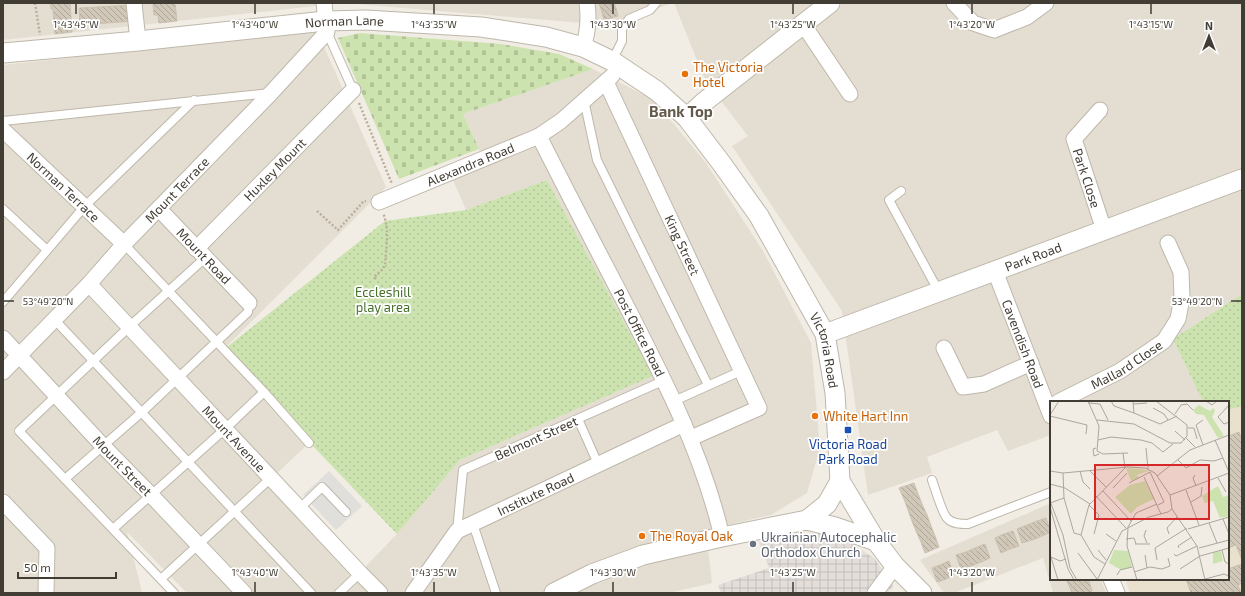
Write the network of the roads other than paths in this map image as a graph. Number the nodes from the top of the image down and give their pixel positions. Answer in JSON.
{"nodes":[{"id":1,"x":134,"y":3,"type":"edge"},
{"id":2,"x":587,"y":3,"type":"edge"},
{"id":3,"x":656,"y":3,"type":"edge"},
{"id":4,"x":830,"y":3,"type":"edge"},
{"id":5,"x":954,"y":3,"type":"edge"},
{"id":6,"x":1046,"y":3,"type":"edge"},
{"id":7,"x":325,"y":19,"type":"edge"},
{"id":8,"x":803,"y":24,"type":"junction"},
{"id":9,"x":138,"y":41,"type":"junction"},
{"id":10,"x":583,"y":47,"type":"junction"},
{"id":11,"x":3,"y":53,"type":"edge"},
{"id":12,"x":617,"y":64,"type":"junction"},
{"id":13,"x":606,"y":82,"type":"junction"},
{"id":14,"x":353,"y":90,"type":"joint"},
{"id":15,"x":272,"y":93,"type":"junction"},
{"id":16,"x":850,"y":94,"type":"dead end"},
{"id":17,"x":194,"y":100,"type":"junction"},
{"id":18,"x":584,"y":100,"type":"junction"},
{"id":19,"x":1100,"y":110,"type":"dead end"},
{"id":20,"x":686,"y":118,"type":"junction"},
{"id":21,"x":3,"y":121,"type":"edge"},
{"id":22,"x":3,"y":130,"type":"edge"},
{"id":23,"x":539,"y":136,"type":"junction"},
{"id":24,"x":1242,"y":179,"type":"edge"},
{"id":25,"x":901,"y":191,"type":"dead end"},
{"id":26,"x":379,"y":202,"type":"road end"},
{"id":27,"x":84,"y":207,"type":"junction"},
{"id":28,"x":3,"y":209,"type":"edge"},
{"id":29,"x":159,"y":209,"type":"junction"},
{"id":30,"x":1104,"y":230,"type":"junction"},
{"id":31,"x":1168,"y":243,"type":"dead end"},
{"id":32,"x":124,"y":244,"type":"junction"},
{"id":33,"x":47,"y":250,"type":"junction"},
{"id":34,"x":201,"y":254,"type":"junction"},
{"id":35,"x":995,"y":271,"type":"junction"},
{"id":36,"x":89,"y":284,"type":"junction"},
{"id":37,"x":169,"y":291,"type":"junction"},
{"id":38,"x":939,"y":292,"type":"junction"},
{"id":39,"x":3,"y":302,"type":"edge"},
{"id":40,"x":249,"y":303,"type":"joint"},
{"id":41,"x":54,"y":319,"type":"junction"},
{"id":42,"x":130,"y":326,"type":"junction"},
{"id":43,"x":825,"y":334,"type":"junction"},
{"id":44,"x":3,"y":338,"type":"edge"},
{"id":45,"x":217,"y":342,"type":"junction"},
{"id":46,"x":944,"y":348,"type":"dead end"},
{"id":47,"x":19,"y":355,"type":"junction"},
{"id":48,"x":94,"y":361,"type":"junction"},
{"id":49,"x":1031,"y":363,"type":"junction"},
{"id":50,"x":741,"y":371,"type":"junction"},
{"id":51,"x":3,"y":372,"type":"edge"},
{"id":52,"x":178,"y":378,"type":"junction"},
{"id":53,"x":665,"y":380,"type":"junction"},
{"id":54,"x":708,"y":385,"type":"junction"},
{"id":55,"x":264,"y":392,"type":"junction"},
{"id":56,"x":57,"y":396,"type":"junction"},
{"id":57,"x":674,"y":401,"type":"junction"},
{"id":58,"x":1065,"y":401,"type":"edge"},
{"id":59,"x":1050,"y":404,"type":"edge"},
{"id":60,"x":142,"y":412,"type":"junction"},
{"id":61,"x":578,"y":419,"type":"junction"},
{"id":62,"x":684,"y":424,"type":"junction"},
{"id":63,"x":225,"y":429,"type":"junction"},
{"id":64,"x":691,"y":438,"type":"junction"},
{"id":65,"x":309,"y":443,"type":"dead end"},
{"id":66,"x":103,"y":446,"type":"junction"},
{"id":67,"x":188,"y":462,"type":"junction"},
{"id":68,"x":598,"y":464,"type":"junction"},
{"id":69,"x":272,"y":477,"type":"junction"},
{"id":70,"x":65,"y":479,"type":"junction"},
{"id":71,"x":932,"y":480,"type":"dead end"},
{"id":72,"x":840,"y":481,"type":"junction"},
{"id":73,"x":1050,"y":492,"type":"edge"},
{"id":74,"x":151,"y":495,"type":"junction"},
{"id":75,"x":3,"y":502,"type":"edge"},
{"id":76,"x":300,"y":508,"type":"junction"},
{"id":77,"x":235,"y":512,"type":"junction"},
{"id":78,"x":346,"y":512,"type":"dead end"},
{"id":79,"x":807,"y":520,"type":"junction"},
{"id":80,"x":472,"y":524,"type":"junction"},
{"id":81,"x":114,"y":529,"type":"junction"},
{"id":82,"x":456,"y":531,"type":"junction"},
{"id":83,"x":722,"y":537,"type":"junction"},
{"id":84,"x":876,"y":542,"type":"junction"},
{"id":85,"x":198,"y":545,"type":"junction"},
{"id":86,"x":895,"y":566,"type":"junction"},
{"id":87,"x":360,"y":573,"type":"junction"},
{"id":88,"x":161,"y":579,"type":"junction"},
{"id":89,"x":1111,"y":580,"type":"edge"},
{"id":90,"x":46,"y":593,"type":"edge"},
{"id":91,"x":174,"y":593,"type":"edge"},
{"id":92,"x":244,"y":593,"type":"edge"},
{"id":93,"x":311,"y":593,"type":"edge"},
{"id":94,"x":339,"y":593,"type":"edge"},
{"id":95,"x":380,"y":593,"type":"edge"},
{"id":96,"x":412,"y":593,"type":"edge"},
{"id":97,"x":496,"y":593,"type":"edge"},
{"id":98,"x":554,"y":593,"type":"edge"},
{"id":99,"x":875,"y":593,"type":"edge"},
{"id":100,"x":922,"y":593,"type":"edge"},
{"id":101,"x":1116,"y":593,"type":"edge"}],
"edges":[{"from":1,"to":9,"type":"street"},
{"from":2,"to":10,"type":"street"},
{"from":3,"to":12,"type":"lane"},
{"from":4,"to":8,"type":"street"},
{"from":5,"to":6,"type":"street"},
{"from":7,"to":9,"type":"street","name":"Norman Lane"},
{"from":7,"to":10,"type":"street","name":"Norman Lane"},
{"from":7,"to":14,"type":"lane"},
{"from":7,"to":15,"type":"street","name":"Mount Terrace"},
{"from":8,"to":16,"type":"street"},
{"from":8,"to":20,"type":"street"},
{"from":9,"to":11,"type":"street","name":"Norman Lane"},
{"from":10,"to":12,"type":"street","name":"Norman Lane"},
{"from":12,"to":13,"type":"street","name":"Alexandra Road"},
{"from":12,"to":20,"type":"street","name":"Norman Lane"},
{"from":13,"to":18,"type":"street","name":"Alexandra Road"},
{"from":13,"to":50,"type":"street","name":"King Street"},
{"from":14,"to":34,"type":"street","name":"Huxley Mount"},
{"from":15,"to":17,"type":"lane"},
{"from":15,"to":29,"type":"street","name":"Mount Terrace"},
{"from":17,"to":21,"type":"lane"},
{"from":17,"to":27,"type":"lane"},
{"from":18,"to":23,"type":"street","name":"Alexandra Road"},
{"from":18,"to":54,"type":"lane"},
{"from":19,"to":30,"type":"street","name":"Park Close"},
{"from":20,"to":43,"type":"street","name":"Victoria Road"},
{"from":22,"to":27,"type":"street","name":"Norman Terrace"},
{"from":23,"to":26,"type":"street","name":"Alexandra Road"},
{"from":23,"to":53,"type":"street","name":"Post Office Road"},
{"from":24,"to":30,"type":"street","name":"Park Road"},
{"from":25,"to":38,"type":"lane"},
{"from":27,"to":32,"type":"street","name":"Norman Terrace"},
{"from":27,"to":33,"type":"lane"},
{"from":28,"to":33,"type":"lane"},
{"from":29,"to":32,"type":"street","name":"Mount Terrace"},
{"from":29,"to":34,"type":"street","name":"Mount Road"},
{"from":30,"to":35,"type":"street","name":"Park Road"},
{"from":31,"to":58,"type":"street","name":"Mallard Close"},
{"from":32,"to":36,"type":"street","name":"Mount Terrace"},
{"from":32,"to":37,"type":"lane"},
{"from":33,"to":39,"type":"lane"},
{"from":34,"to":37,"type":"lane"},
{"from":34,"to":40,"type":"street","name":"Mount Road"},
{"from":35,"to":38,"type":"street","name":"Park Road"},
{"from":35,"to":49,"type":"street","name":"Cavendish Road"},
{"from":36,"to":41,"type":"street","name":"Mount Terrace"},
{"from":36,"to":42,"type":"street","name":"Mount Avenue"},
{"from":37,"to":42,"type":"lane"},
{"from":37,"to":45,"type":"lane"},
{"from":38,"to":43,"type":"street","name":"Park Road"},
{"from":40,"to":45,"type":"lane"},
{"from":41,"to":47,"type":"street","name":"Mount Terrace"},
{"from":41,"to":48,"type":"lane"},
{"from":42,"to":48,"type":"lane"},
{"from":42,"to":52,"type":"street","name":"Mount Avenue"},
{"from":43,"to":72,"type":"street","name":"Victoria Road"},
{"from":44,"to":47,"type":"street","name":"Mount Street"},
{"from":45,"to":52,"type":"lane"},
{"from":45,"to":55,"type":"lane"},
{"from":46,"to":49,"type":"street"},
{"from":47,"to":51,"type":"street","name":"Mount Terrace"},
{"from":47,"to":56,"type":"street","name":"Mount Street"},
{"from":48,"to":56,"type":"lane"},
{"from":48,"to":60,"type":"lane"},
{"from":49,"to":59,"type":"street","name":"Cavendish Road"},
{"from":50,"to":54,"type":"lane"},
{"from":50,"to":64,"type":"street","name":"King Street"},
{"from":52,"to":60,"type":"lane"},
{"from":52,"to":63,"type":"street","name":"Mount Avenue"},
{"from":53,"to":57,"type":"street","name":"Post Office Road"},
{"from":53,"to":61,"type":"lane","name":"Belmont Street"},
{"from":54,"to":57,"type":"lane"},
{"from":55,"to":63,"type":"lane"},
{"from":55,"to":65,"type":"lane"},
{"from":56,"to":66,"type":"street","name":"Mount Street"},
{"from":56,"to":70,"type":"lane"},
{"from":57,"to":62,"type":"street","name":"Post Office Road"},
{"from":60,"to":66,"type":"lane"},
{"from":60,"to":67,"type":"lane"},
{"from":61,"to":68,"type":"lane"},
{"from":61,"to":82,"type":"lane","name":"Belmont Street"},
{"from":62,"to":64,"type":"street","name":"Post Office Road"},
{"from":62,"to":68,"type":"street","name":"Institute Road"},
{"from":63,"to":67,"type":"lane"},
{"from":63,"to":69,"type":"street","name":"Mount Avenue"},
{"from":64,"to":83,"type":"street","name":"Post Office Road"},
{"from":66,"to":70,"type":"lane"},
{"from":66,"to":74,"type":"street","name":"Mount Street"},
{"from":67,"to":74,"type":"lane"},
{"from":67,"to":77,"type":"lane"},
{"from":68,"to":80,"type":"street","name":"Institute Road"},
{"from":69,"to":76,"type":"street","name":"Mount Avenue"},
{"from":69,"to":77,"type":"lane"},
{"from":70,"to":81,"type":"lane"},
{"from":71,"to":73,"type":"lane"},
{"from":72,"to":79,"type":"street"},
{"from":72,"to":84,"type":"street","name":"Victoria Road"},
{"from":74,"to":81,"type":"lane"},
{"from":74,"to":85,"type":"street","name":"Mount Street"},
{"from":75,"to":90,"type":"street"},
{"from":76,"to":78,"type":"lane"},
{"from":76,"to":87,"type":"street","name":"Mount Avenue"},
{"from":77,"to":85,"type":"lane"},
{"from":77,"to":93,"type":"lane"},
{"from":79,"to":83,"type":"street"},
{"from":79,"to":84,"type":"street"},
{"from":80,"to":82,"type":"street","name":"Institute Road"},
{"from":80,"to":97,"type":"lane"},
{"from":81,"to":88,"type":"lane"},
{"from":82,"to":96,"type":"street"},
{"from":83,"to":98,"type":"street"},
{"from":84,"to":86,"type":"street","name":"Victoria Road"},
{"from":85,"to":88,"type":"lane"},
{"from":85,"to":92,"type":"street","name":"Mount Street"},
{"from":86,"to":99,"type":"street"},
{"from":86,"to":100,"type":"street","name":"Victoria Road"},
{"from":87,"to":94,"type":"lane"},
{"from":87,"to":95,"type":"street","name":"Mount Avenue"},
{"from":88,"to":91,"type":"lane"},
{"from":89,"to":101,"type":"street"}]}
